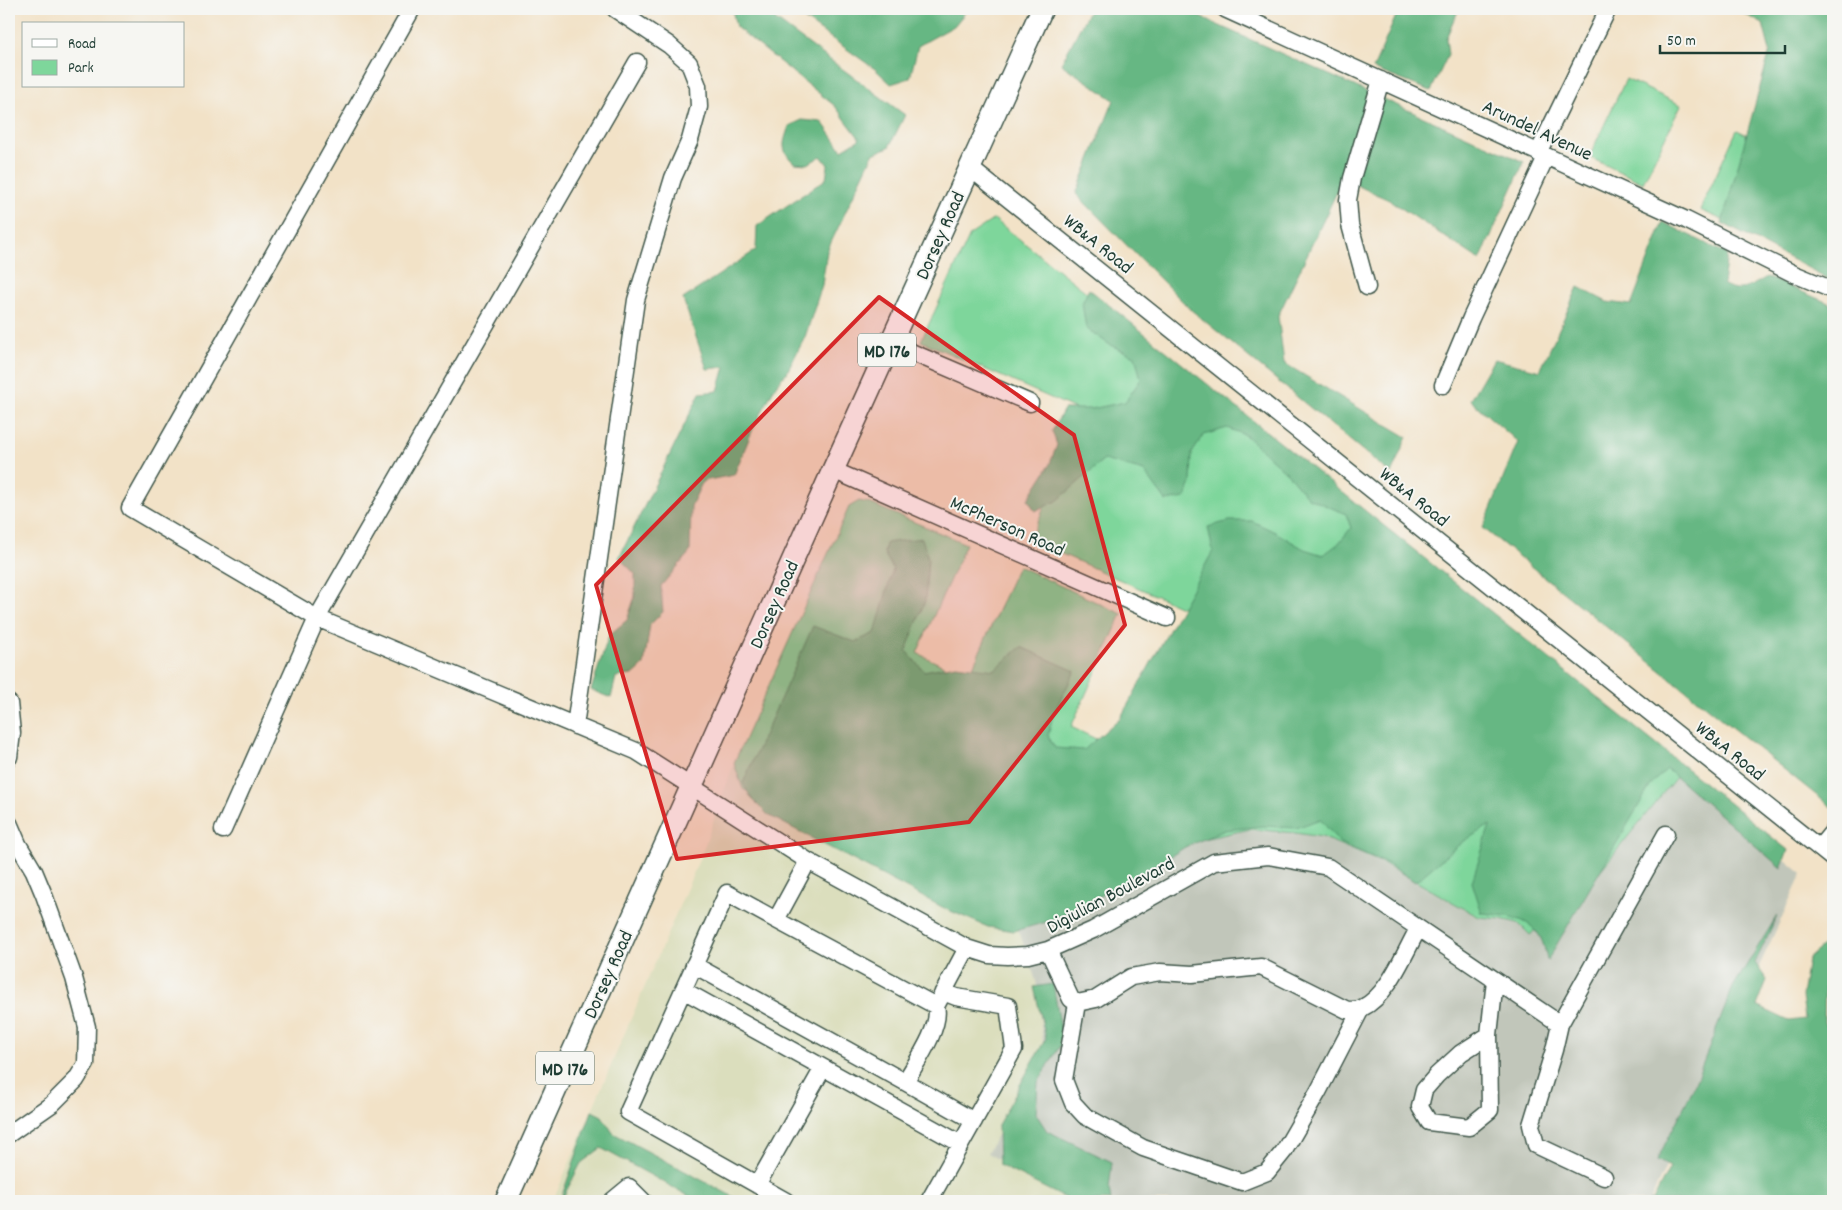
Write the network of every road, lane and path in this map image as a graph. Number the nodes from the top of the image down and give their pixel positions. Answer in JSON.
{"nodes":[{"id":1,"x":412,"y":9,"type":"edge"},
{"id":2,"x":615,"y":9,"type":"edge"},
{"id":3,"x":1042,"y":9,"type":"edge"},
{"id":4,"x":1224,"y":9,"type":"edge"},
{"id":5,"x":1608,"y":9,"type":"edge"},
{"id":6,"x":637,"y":62,"type":"dead end"},
{"id":7,"x":1381,"y":80,"type":"junction"},
{"id":8,"x":1542,"y":155,"type":"junction"},
{"id":9,"x":970,"y":168,"type":"junction"},
{"id":10,"x":1367,"y":287,"type":"dead end"},
{"id":11,"x":1833,"y":290,"type":"edge"},
{"id":12,"x":890,"y":343,"type":"junction"},
{"id":13,"x":1443,"y":385,"type":"dead end"},
{"id":14,"x":1030,"y":403,"type":"dead end"},
{"id":15,"x":833,"y":470,"type":"junction"},
{"id":16,"x":317,"y":618,"type":"junction"},
{"id":17,"x":1167,"y":618,"type":"dead end"},
{"id":18,"x":9,"y":703,"type":"edge"},
{"id":19,"x":575,"y":726,"type":"junction"},
{"id":20,"x":9,"y":758,"type":"edge"},
{"id":21,"x":691,"y":786,"type":"junction"},
{"id":22,"x":9,"y":823,"type":"edge"},
{"id":23,"x":223,"y":830,"type":"dead end"},
{"id":24,"x":1833,"y":831,"type":"edge"},
{"id":25,"x":1666,"y":834,"type":"dead end"},
{"id":26,"x":1819,"y":848,"type":"junction"},
{"id":27,"x":1833,"y":859,"type":"edge"},
{"id":28,"x":808,"y":861,"type":"junction"},
{"id":29,"x":776,"y":920,"type":"junction"},
{"id":30,"x":1418,"y":928,"type":"junction"},
{"id":31,"x":967,"y":948,"type":"junction"},
{"id":32,"x":1048,"y":950,"type":"junction"},
{"id":33,"x":694,"y":965,"type":"junction"},
{"id":34,"x":1495,"y":980,"type":"junction"},
{"id":35,"x":683,"y":990,"type":"junction"},
{"id":36,"x":940,"y":999,"type":"junction"},
{"id":37,"x":1077,"y":1003,"type":"junction"},
{"id":38,"x":1362,"y":1009,"type":"junction"},
{"id":39,"x":1560,"y":1024,"type":"junction"},
{"id":40,"x":1489,"y":1036,"type":"junction"},
{"id":41,"x":823,"y":1068,"type":"junction"},
{"id":42,"x":908,"y":1084,"type":"junction"},
{"id":43,"x":899,"y":1110,"type":"junction"},
{"id":44,"x":974,"y":1120,"type":"junction"},
{"id":45,"x":9,"y":1134,"type":"edge"},
{"id":46,"x":961,"y":1144,"type":"junction"},
{"id":47,"x":1604,"y":1177,"type":"dead end"},
{"id":48,"x":757,"y":1185,"type":"junction"},
{"id":49,"x":506,"y":1201,"type":"edge"},
{"id":50,"x":612,"y":1201,"type":"edge"},
{"id":51,"x":643,"y":1201,"type":"edge"},
{"id":52,"x":786,"y":1201,"type":"edge"},
{"id":53,"x":929,"y":1201,"type":"edge"}],
"edges":[{"from":1,"to":16,"type":"street","name":"Digiulian Boulevard"},
{"from":2,"to":19,"type":"street"},
{"from":3,"to":9,"type":"main road","name":"Dorsey Road","number":"MD 176"},
{"from":4,"to":7,"type":"street","name":"Arundel Avenue"},
{"from":5,"to":8,"type":"street"},
{"from":6,"to":16,"type":"street"},
{"from":7,"to":8,"type":"street","name":"Arundel Avenue"},
{"from":7,"to":10,"type":"street"},
{"from":8,"to":11,"type":"street","name":"Arundel Avenue"},
{"from":8,"to":13,"type":"street"},
{"from":9,"to":12,"type":"main road","name":"Dorsey Road","number":"MD 176"},
{"from":9,"to":26,"type":"street","name":"WB&A Road"},
{"from":12,"to":14,"type":"street"},
{"from":12,"to":15,"type":"main road","name":"Dorsey Road","number":"MD 176"},
{"from":15,"to":17,"type":"street","name":"McPherson Road"},
{"from":15,"to":21,"type":"main road","name":"Dorsey Road","number":"MD 176"},
{"from":16,"to":19,"type":"street","name":"Digiulian Boulevard"},
{"from":16,"to":23,"type":"street"},
{"from":18,"to":20,"type":"street"},
{"from":19,"to":21,"type":"street","name":"Digiulian Boulevard"},
{"from":21,"to":28,"type":"street","name":"Digiulian Boulevard"},
{"from":21,"to":49,"type":"main road","name":"Dorsey Road","number":"MD 176"},
{"from":22,"to":45,"type":"street"},
{"from":24,"to":26,"type":"street"},
{"from":25,"to":39,"type":"street"},
{"from":26,"to":27,"type":"street","name":"WB&A Road"},
{"from":28,"to":29,"type":"street"},
{"from":28,"to":31,"type":"street","name":"Digiulian Boulevard"},
{"from":29,"to":33,"type":"street"},
{"from":29,"to":36,"type":"street"},
{"from":30,"to":32,"type":"street","name":"Digiulian Boulevard"},
{"from":30,"to":34,"type":"street","name":"Digiulian Boulevard"},
{"from":30,"to":38,"type":"street"},
{"from":31,"to":32,"type":"street","name":"Digiulian Boulevard"},
{"from":31,"to":36,"type":"street"},
{"from":32,"to":37,"type":"street"},
{"from":33,"to":35,"type":"street"},
{"from":33,"to":42,"type":"street"},
{"from":34,"to":39,"type":"street","name":"Digiulian Boulevard"},
{"from":34,"to":40,"type":"street"},
{"from":35,"to":41,"type":"street"},
{"from":35,"to":48,"type":"street"},
{"from":36,"to":42,"type":"street"},
{"from":36,"to":44,"type":"street"},
{"from":37,"to":38,"type":"street"},
{"from":37,"to":38,"type":"street"},
{"from":39,"to":47,"type":"street"},
{"from":40,"to":40,"type":"street"},
{"from":41,"to":43,"type":"street"},
{"from":41,"to":48,"type":"street"},
{"from":42,"to":43,"type":"street"},
{"from":42,"to":44,"type":"street"},
{"from":43,"to":46,"type":"street"},
{"from":44,"to":46,"type":"street"},
{"from":46,"to":53,"type":"street"},
{"from":48,"to":52,"type":"street"},
{"from":50,"to":51,"type":"street"}]}
